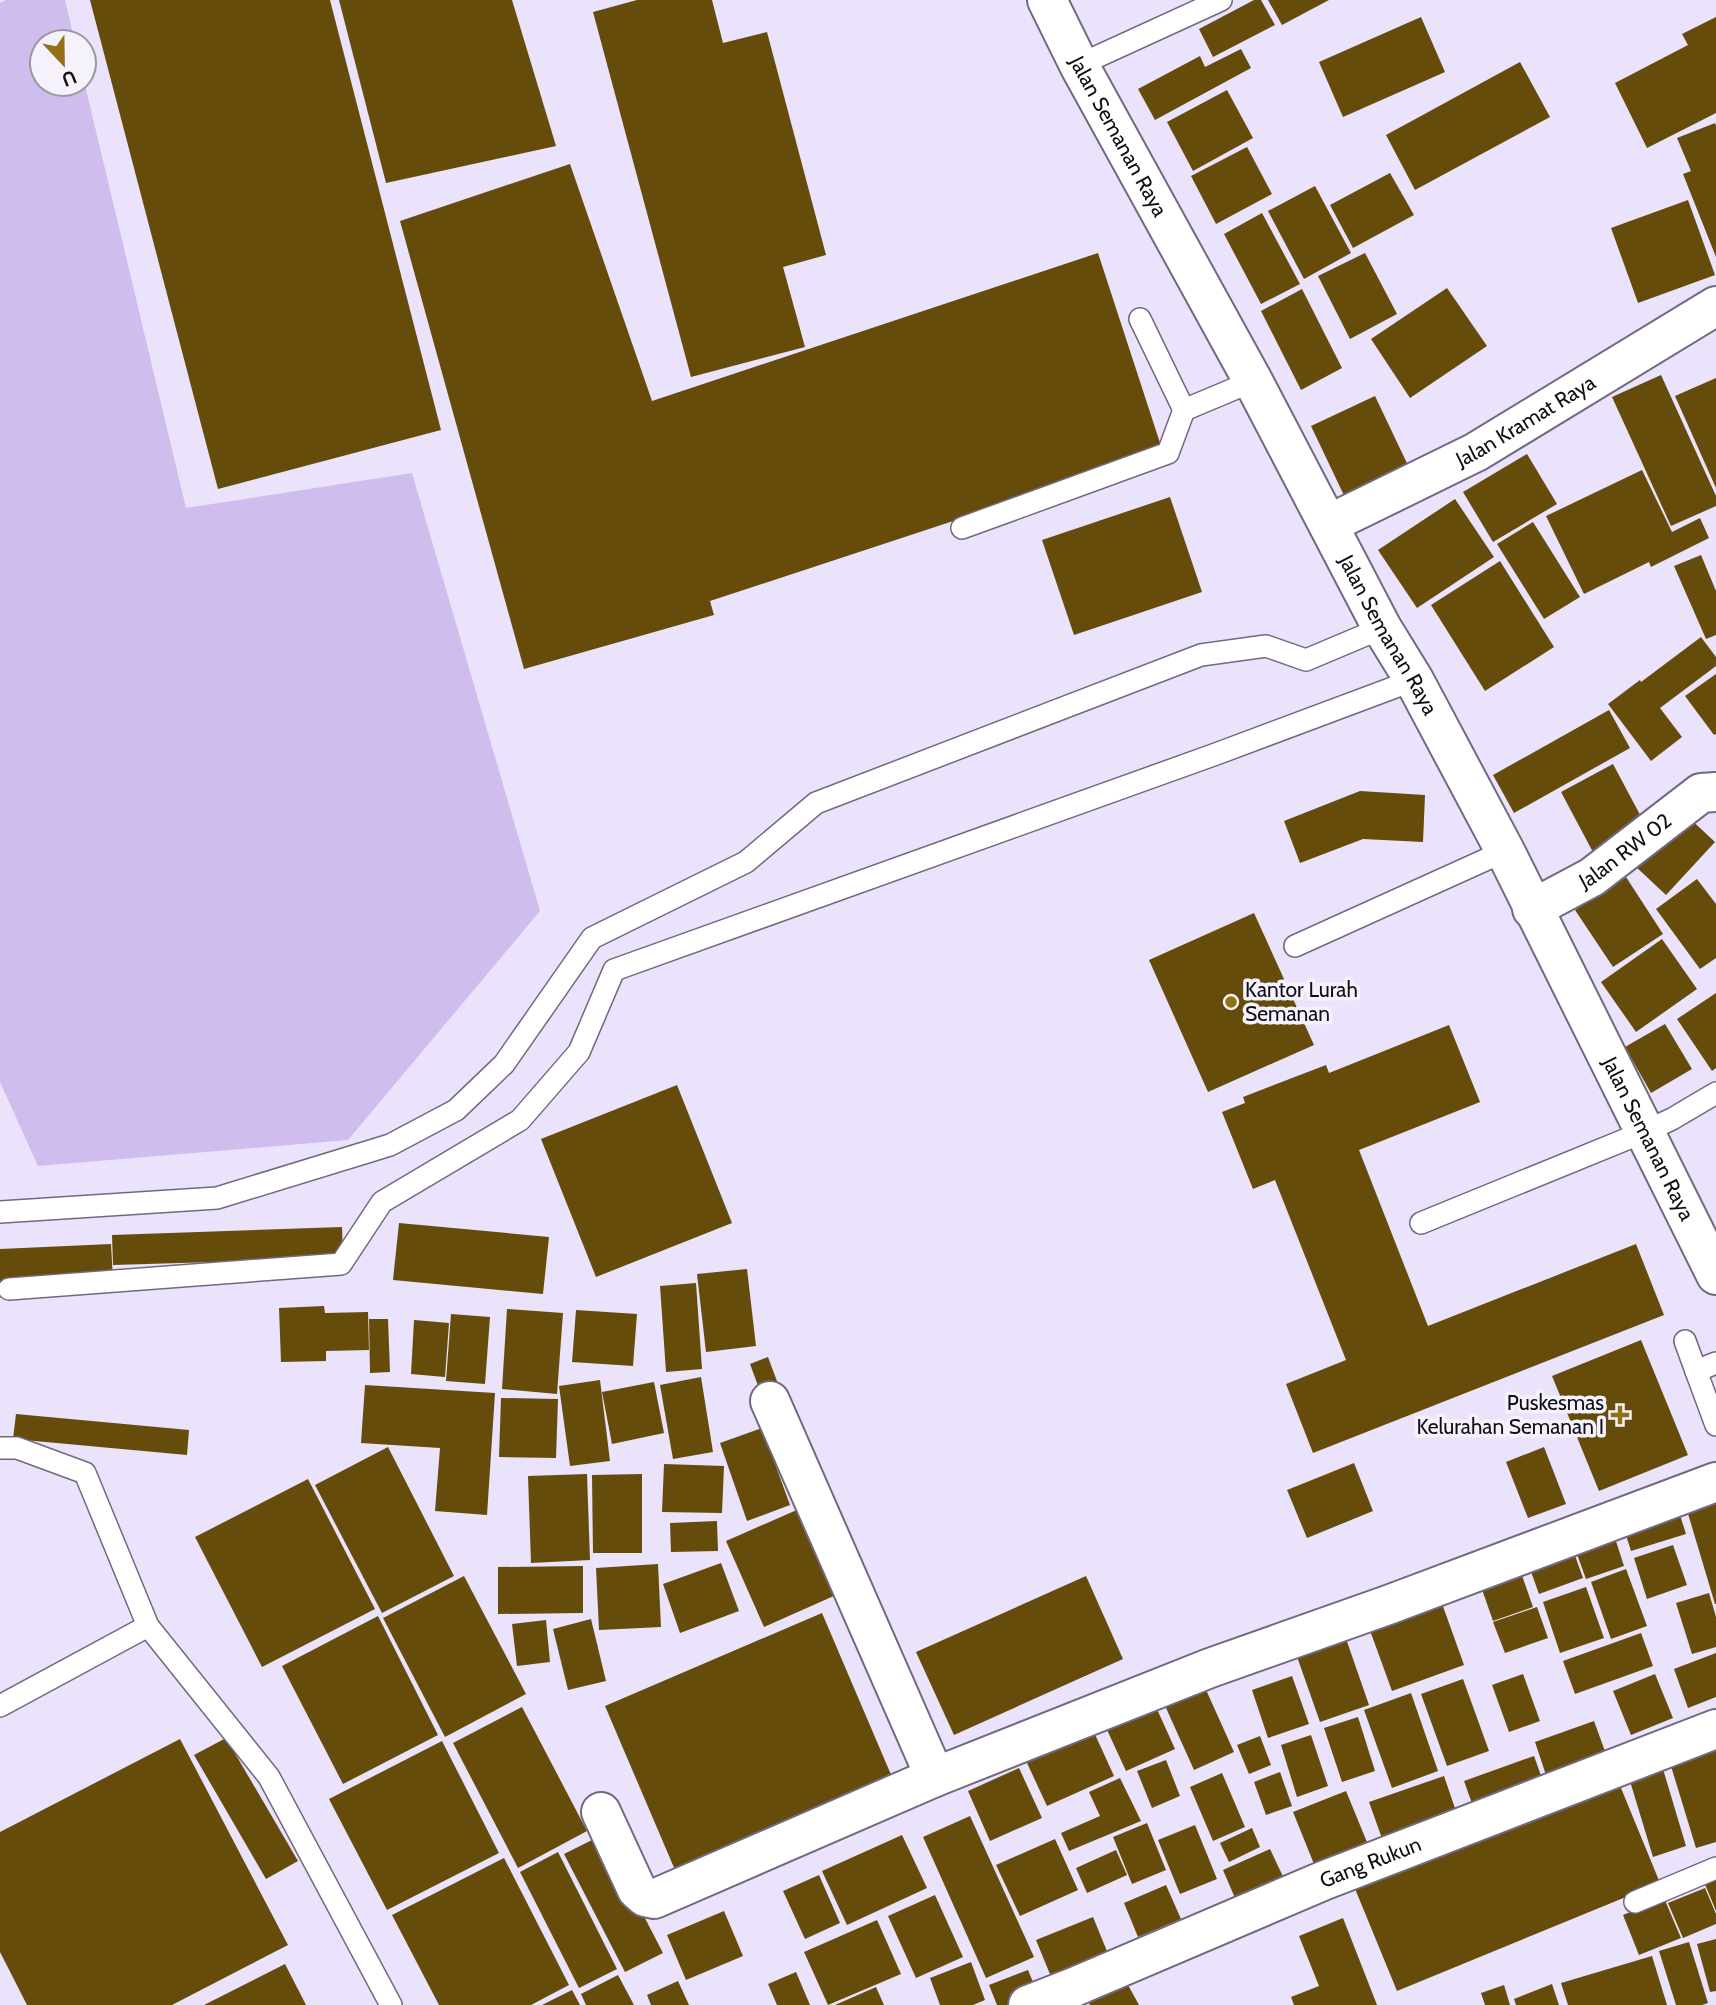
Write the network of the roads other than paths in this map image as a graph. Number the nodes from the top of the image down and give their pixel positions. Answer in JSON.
{"nodes":[{"id":1,"x":1047,"y":0,"type":"edge"},
{"id":2,"x":1221,"y":0,"type":"edge"},
{"id":3,"x":1079,"y":65,"type":"junction"},
{"id":4,"x":1716,"y":306,"type":"edge"},
{"id":5,"x":1140,"y":319,"type":"dead end"},
{"id":6,"x":1253,"y":381,"type":"junction"},
{"id":7,"x":1184,"y":410,"type":"junction"},
{"id":8,"x":1329,"y":524,"type":"junction"},
{"id":9,"x":962,"y":528,"type":"dead end"},
{"id":10,"x":1382,"y":628,"type":"junction"},
{"id":11,"x":1414,"y":680,"type":"junction"},
{"id":12,"x":1716,"y":792,"type":"edge"},
{"id":13,"x":1505,"y":851,"type":"junction"},
{"id":14,"x":1532,"y":909,"type":"junction"},
{"id":15,"x":1295,"y":946,"type":"dead end"},
{"id":16,"x":1716,"y":1093,"type":"edge"},
{"id":17,"x":1644,"y":1132,"type":"junction"},
{"id":18,"x":0,"y":1212,"type":"edge"},
{"id":19,"x":1421,"y":1223,"type":"dead end"},
{"id":20,"x":1716,"y":1275,"type":"edge"},
{"id":21,"x":9,"y":1289,"type":"dead end"},
{"id":22,"x":1685,"y":1342,"type":"dead end"},
{"id":23,"x":1706,"y":1367,"type":"edge"},
{"id":24,"x":771,"y":1401,"type":"dead end"},
{"id":25,"x":1716,"y":1425,"type":"edge"},
{"id":26,"x":0,"y":1448,"type":"edge"},
{"id":27,"x":1716,"y":1482,"type":"edge"},
{"id":28,"x":148,"y":1626,"type":"junction"},
{"id":29,"x":0,"y":1706,"type":"edge"},
{"id":30,"x":1716,"y":1729,"type":"edge"},
{"id":31,"x":935,"y":1777,"type":"junction"},
{"id":32,"x":601,"y":1812,"type":"dead end"},
{"id":33,"x":1716,"y":1868,"type":"edge"},
{"id":34,"x":1635,"y":1902,"type":"dead end"},
{"id":35,"x":1078,"y":1996,"type":"edge"},
{"id":36,"x":391,"y":2005,"type":"edge"},
{"id":37,"x":1028,"y":2005,"type":"edge"}],
"edges":[{"from":1,"to":3,"type":"street","name":"Jalan Semanan Raya"},
{"from":2,"to":3,"type":"lane"},
{"from":3,"to":6,"type":"street","name":"Jalan Semanan Raya"},
{"from":4,"to":8,"type":"street","name":"Jalan Kramat Raya"},
{"from":5,"to":7,"type":"lane"},
{"from":6,"to":7,"type":"lane"},
{"from":6,"to":8,"type":"street","name":"Jalan Semanan Raya"},
{"from":7,"to":9,"type":"lane"},
{"from":8,"to":10,"type":"street","name":"Jalan Semanan Raya"},
{"from":10,"to":11,"type":"street","name":"Jalan Semanan Raya"},
{"from":10,"to":18,"type":"lane"},
{"from":11,"to":13,"type":"street","name":"Jalan Semanan Raya"},
{"from":11,"to":21,"type":"lane"},
{"from":12,"to":14,"type":"street","name":"Jalan RW 02"},
{"from":13,"to":14,"type":"street","name":"Jalan Semanan Raya"},
{"from":13,"to":15,"type":"lane"},
{"from":14,"to":17,"type":"street","name":"Jalan Semanan Raya"},
{"from":16,"to":17,"type":"lane"},
{"from":17,"to":19,"type":"lane"},
{"from":17,"to":20,"type":"street","name":"Jalan Semanan Raya"},
{"from":22,"to":23,"type":"lane"},
{"from":23,"to":25,"type":"lane"},
{"from":24,"to":31,"type":"street"},
{"from":26,"to":28,"type":"lane"},
{"from":27,"to":31,"type":"street"},
{"from":28,"to":29,"type":"lane"},
{"from":28,"to":36,"type":"lane"},
{"from":30,"to":35,"type":"street","name":"Gang Rukun"},
{"from":31,"to":32,"type":"street"},
{"from":33,"to":34,"type":"lane"},
{"from":35,"to":37,"type":"street","name":"Gang Rukun"}]}
